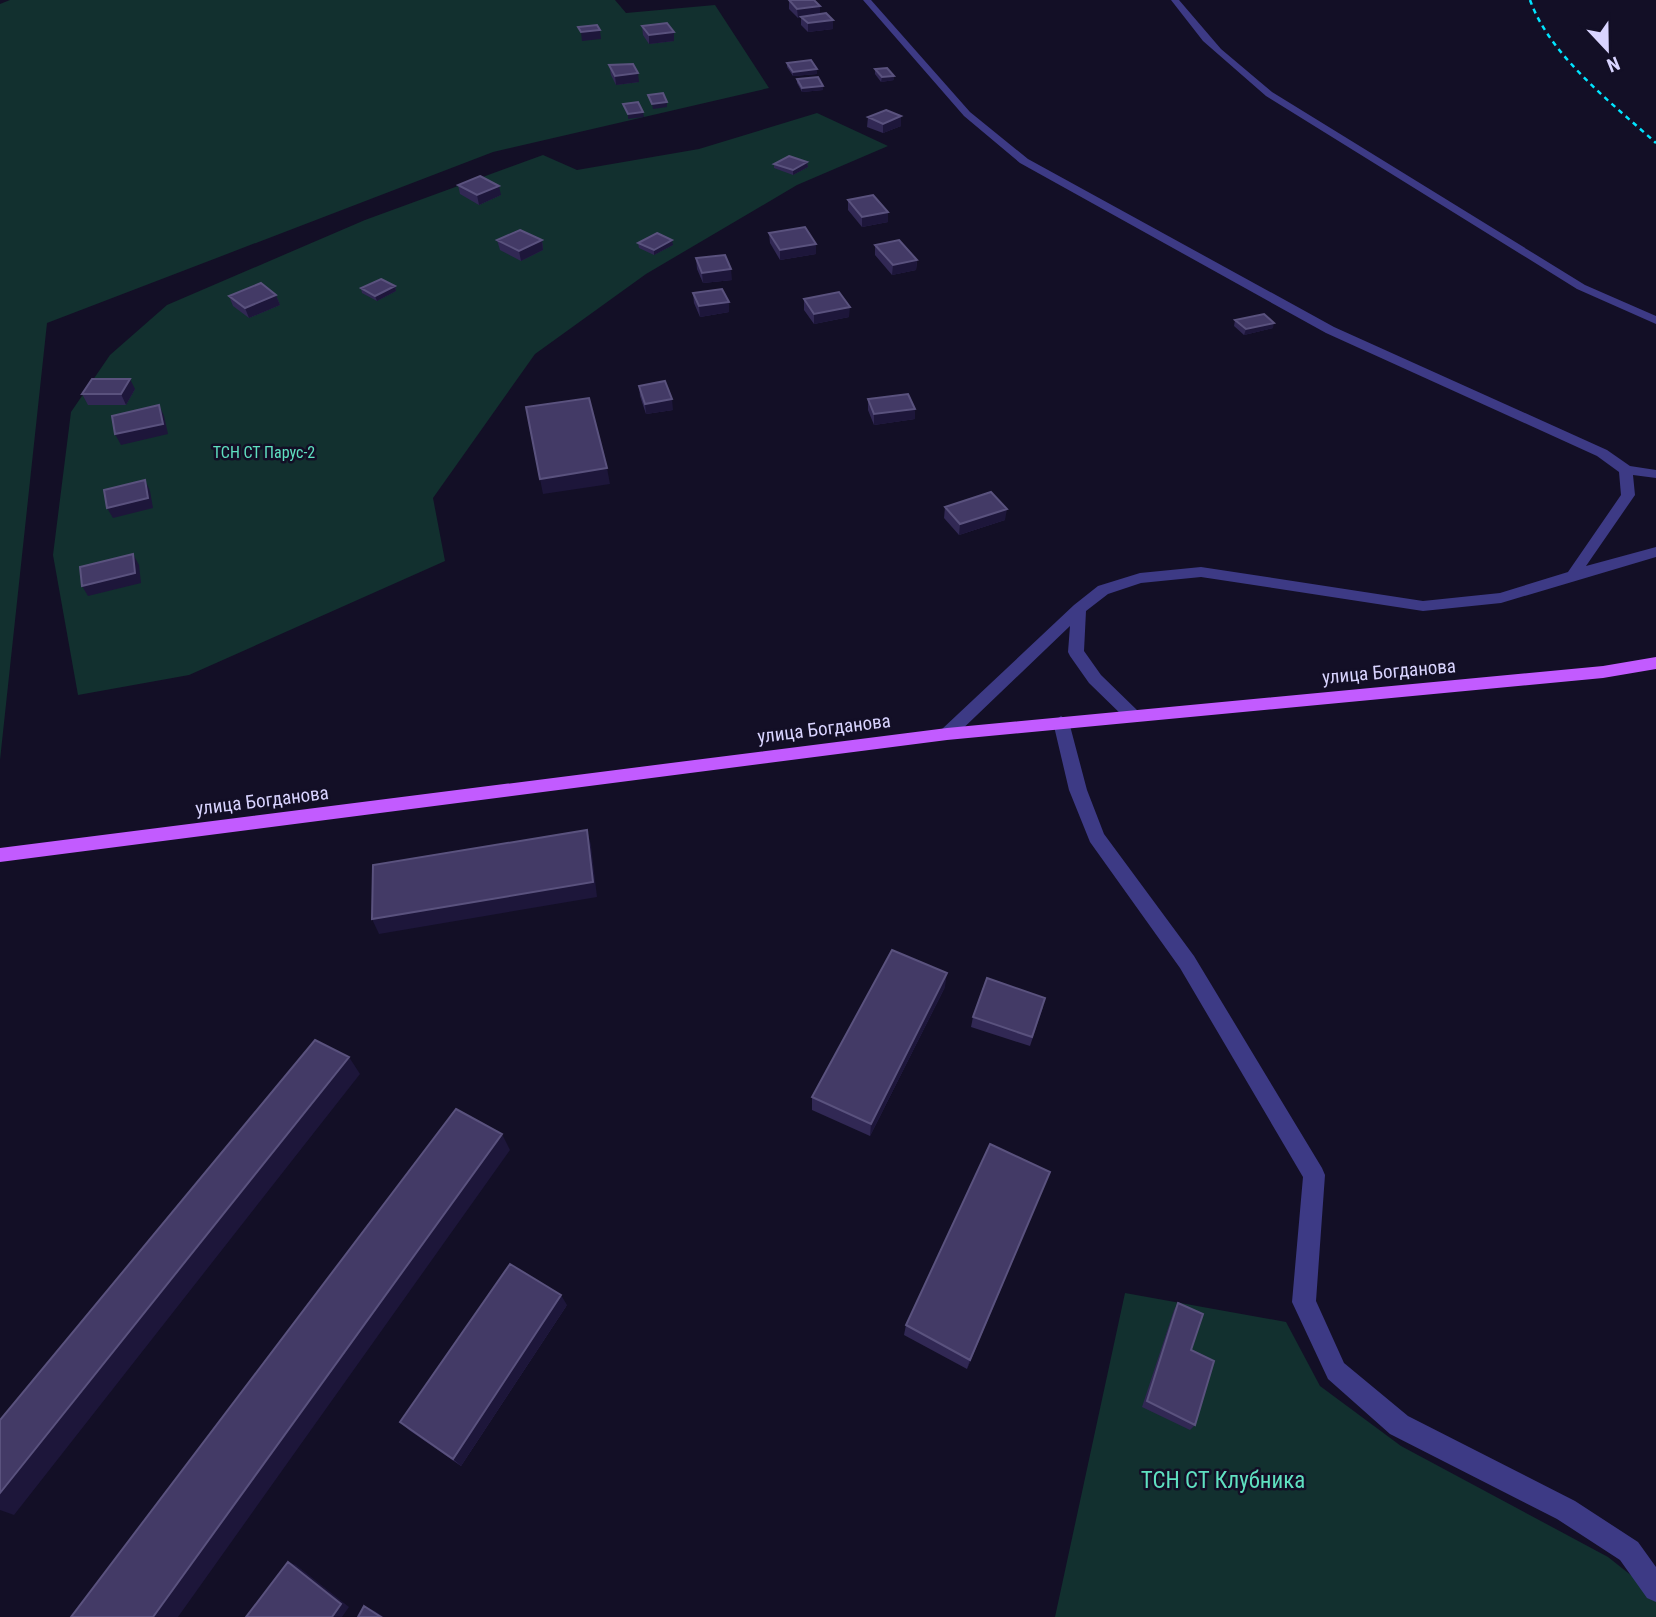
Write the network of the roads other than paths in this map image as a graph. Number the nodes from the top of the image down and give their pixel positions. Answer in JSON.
{"nodes":[{"id":1,"x":867,"y":0,"type":"edge"},
{"id":2,"x":1175,"y":0,"type":"edge"},
{"id":3,"x":1656,"y":320,"type":"edge"},
{"id":4,"x":1626,"y":470,"type":"junction"},
{"id":5,"x":1656,"y":474,"type":"edge"},
{"id":6,"x":1656,"y":552,"type":"edge"},
{"id":7,"x":1573,"y":575,"type":"junction"},
{"id":8,"x":1079,"y":609,"type":"junction"},
{"id":9,"x":1656,"y":663,"type":"edge"},
{"id":10,"x":1133,"y":716,"type":"junction"},
{"id":11,"x":1061,"y":722,"type":"junction"},
{"id":12,"x":947,"y":734,"type":"junction"},
{"id":13,"x":0,"y":855,"type":"edge"},
{"id":14,"x":1656,"y":1590,"type":"edge"}],
"edges":[{"from":1,"to":4,"type":"street"},
{"from":2,"to":3,"type":"street"},
{"from":4,"to":5,"type":"street"},
{"from":4,"to":7,"type":"street"},
{"from":6,"to":7,"type":"street"},
{"from":7,"to":8,"type":"street"},
{"from":8,"to":10,"type":"street"},
{"from":8,"to":12,"type":"street"},
{"from":9,"to":10,"type":"main road","name":"улица Богданова"},
{"from":10,"to":11,"type":"main road","name":"улица Богданова"},
{"from":11,"to":12,"type":"main road","name":"улица Богданова"},
{"from":11,"to":14,"type":"street"},
{"from":12,"to":13,"type":"main road","name":"улица Богданова"}]}
